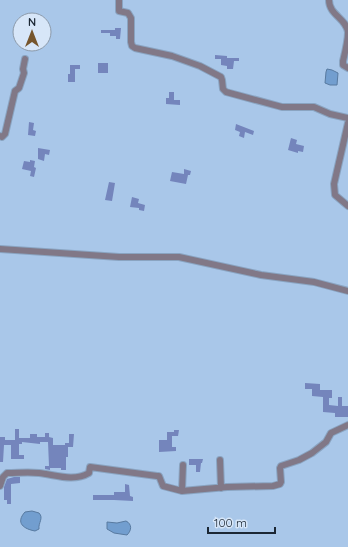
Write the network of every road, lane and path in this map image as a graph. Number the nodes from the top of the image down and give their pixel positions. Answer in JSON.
{"nodes":[{"id":1,"x":119,"y":0,"type":"edge"},
{"id":2,"x":329,"y":0,"type":"edge"},
{"id":3,"x":25,"y":59,"type":"dead end"},
{"id":4,"x":348,"y":68,"type":"edge"},
{"id":5,"x":348,"y":118,"type":"edge"},
{"id":6,"x":348,"y":123,"type":"edge"},
{"id":7,"x":0,"y":136,"type":"edge"},
{"id":8,"x":348,"y":206,"type":"edge"},
{"id":9,"x":0,"y":249,"type":"edge"},
{"id":10,"x":348,"y":291,"type":"edge"},
{"id":11,"x":348,"y":425,"type":"edge"},
{"id":12,"x":220,"y":460,"type":"dead end"},
{"id":13,"x":183,"y":465,"type":"dead end"},
{"id":14,"x":0,"y":486,"type":"edge"},
{"id":15,"x":221,"y":488,"type":"junction"},
{"id":16,"x":182,"y":491,"type":"junction"}],
"edges":[{"from":1,"to":5,"type":"street"},
{"from":2,"to":4,"type":"street"},
{"from":3,"to":7,"type":"street"},
{"from":6,"to":8,"type":"street"},
{"from":9,"to":10,"type":"street"},
{"from":11,"to":15,"type":"street"},
{"from":12,"to":15,"type":"street"},
{"from":13,"to":16,"type":"street"},
{"from":14,"to":16,"type":"street"},
{"from":15,"to":16,"type":"street"}]}
